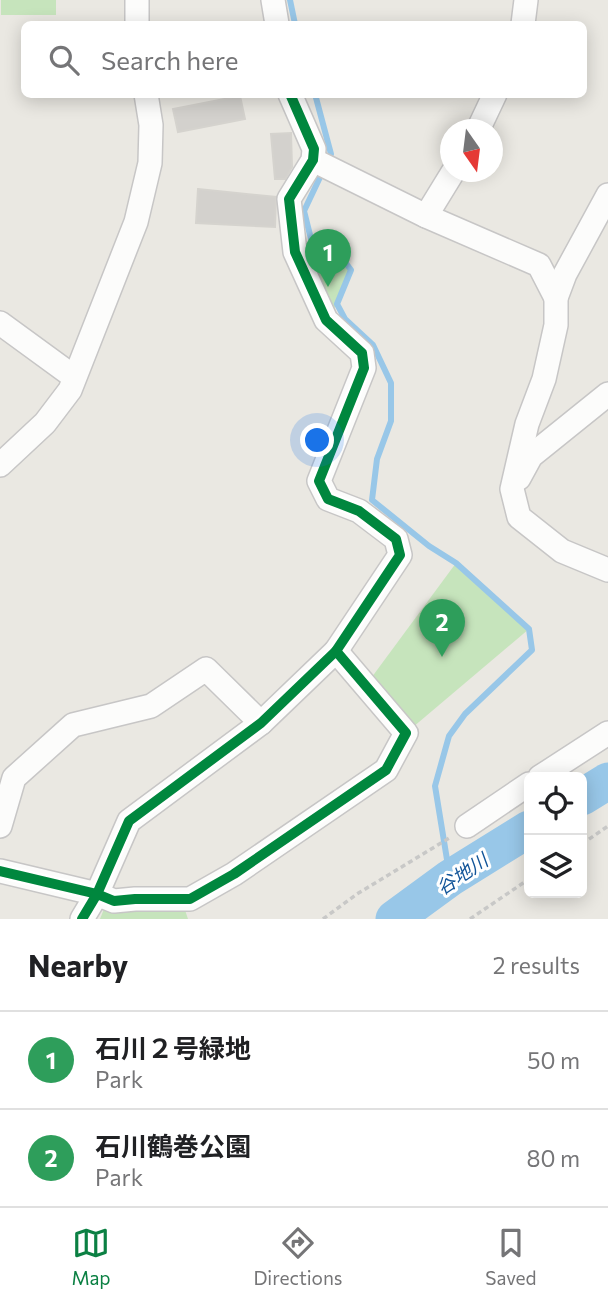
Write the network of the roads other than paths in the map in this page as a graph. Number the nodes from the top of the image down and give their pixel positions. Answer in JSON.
{"nodes":[{"id":1,"x":137,"y":0,"type":"edge"},
{"id":2,"x":272,"y":0,"type":"edge"},
{"id":3,"x":526,"y":0,"type":"edge"},
{"id":4,"x":137,"y":21,"type":"edge"},
{"id":5,"x":276,"y":21,"type":"edge"},
{"id":6,"x":523,"y":21,"type":"edge"},
{"id":7,"x":147,"y":98,"type":"edge"},
{"id":8,"x":292,"y":98,"type":"edge"},
{"id":9,"x":493,"y":98,"type":"edge"},
{"id":10,"x":483,"y":119,"type":"edge"},
{"id":11,"x":316,"y":161,"type":"junction"},
{"id":12,"x":447,"y":182,"type":"edge"},
{"id":13,"x":608,"y":195,"type":"edge"},
{"id":14,"x":426,"y":216,"type":"junction"},
{"id":15,"x":556,"y":298,"type":"junction"},
{"id":16,"x":0,"y":323,"type":"edge"},
{"id":17,"x":74,"y":377,"type":"junction"},
{"id":18,"x":608,"y":394,"type":"edge"},
{"id":19,"x":0,"y":465,"type":"edge"},
{"id":20,"x":512,"y":489,"type":"junction"},
{"id":21,"x":608,"y":570,"type":"edge"},
{"id":22,"x":336,"y":651,"type":"junction"},
{"id":23,"x":261,"y":723,"type":"junction"},
{"id":24,"x":608,"y":733,"type":"edge"},
{"id":25,"x":548,"y":772,"type":"edge"},
{"id":26,"x":524,"y":787,"type":"edge"},
{"id":27,"x":0,"y":826,"type":"edge"},
{"id":28,"x":462,"y":830,"type":"road end"},
{"id":29,"x":0,"y":871,"type":"edge"},
{"id":30,"x":97,"y":894,"type":"junction"},
{"id":31,"x":82,"y":919,"type":"edge"}],
"edges":[{"from":1,"to":4,"type":"street"},
{"from":2,"to":5,"type":"street"},
{"from":3,"to":6,"type":"street"},
{"from":7,"to":17,"type":"street"},
{"from":8,"to":11,"type":"street"},
{"from":9,"to":10,"type":"street"},
{"from":11,"to":14,"type":"street"},
{"from":11,"to":22,"type":"street"},
{"from":12,"to":14,"type":"street"},
{"from":13,"to":15,"type":"street"},
{"from":14,"to":15,"type":"street"},
{"from":15,"to":20,"type":"street"},
{"from":16,"to":17,"type":"street"},
{"from":17,"to":19,"type":"street"},
{"from":18,"to":20,"type":"street"},
{"from":20,"to":21,"type":"street"},
{"from":22,"to":23,"type":"street"},
{"from":22,"to":30,"type":"street"},
{"from":23,"to":27,"type":"street"},
{"from":23,"to":30,"type":"street"},
{"from":24,"to":25,"type":"street"},
{"from":26,"to":28,"type":"street"},
{"from":29,"to":30,"type":"street"},
{"from":30,"to":31,"type":"street"}]}
